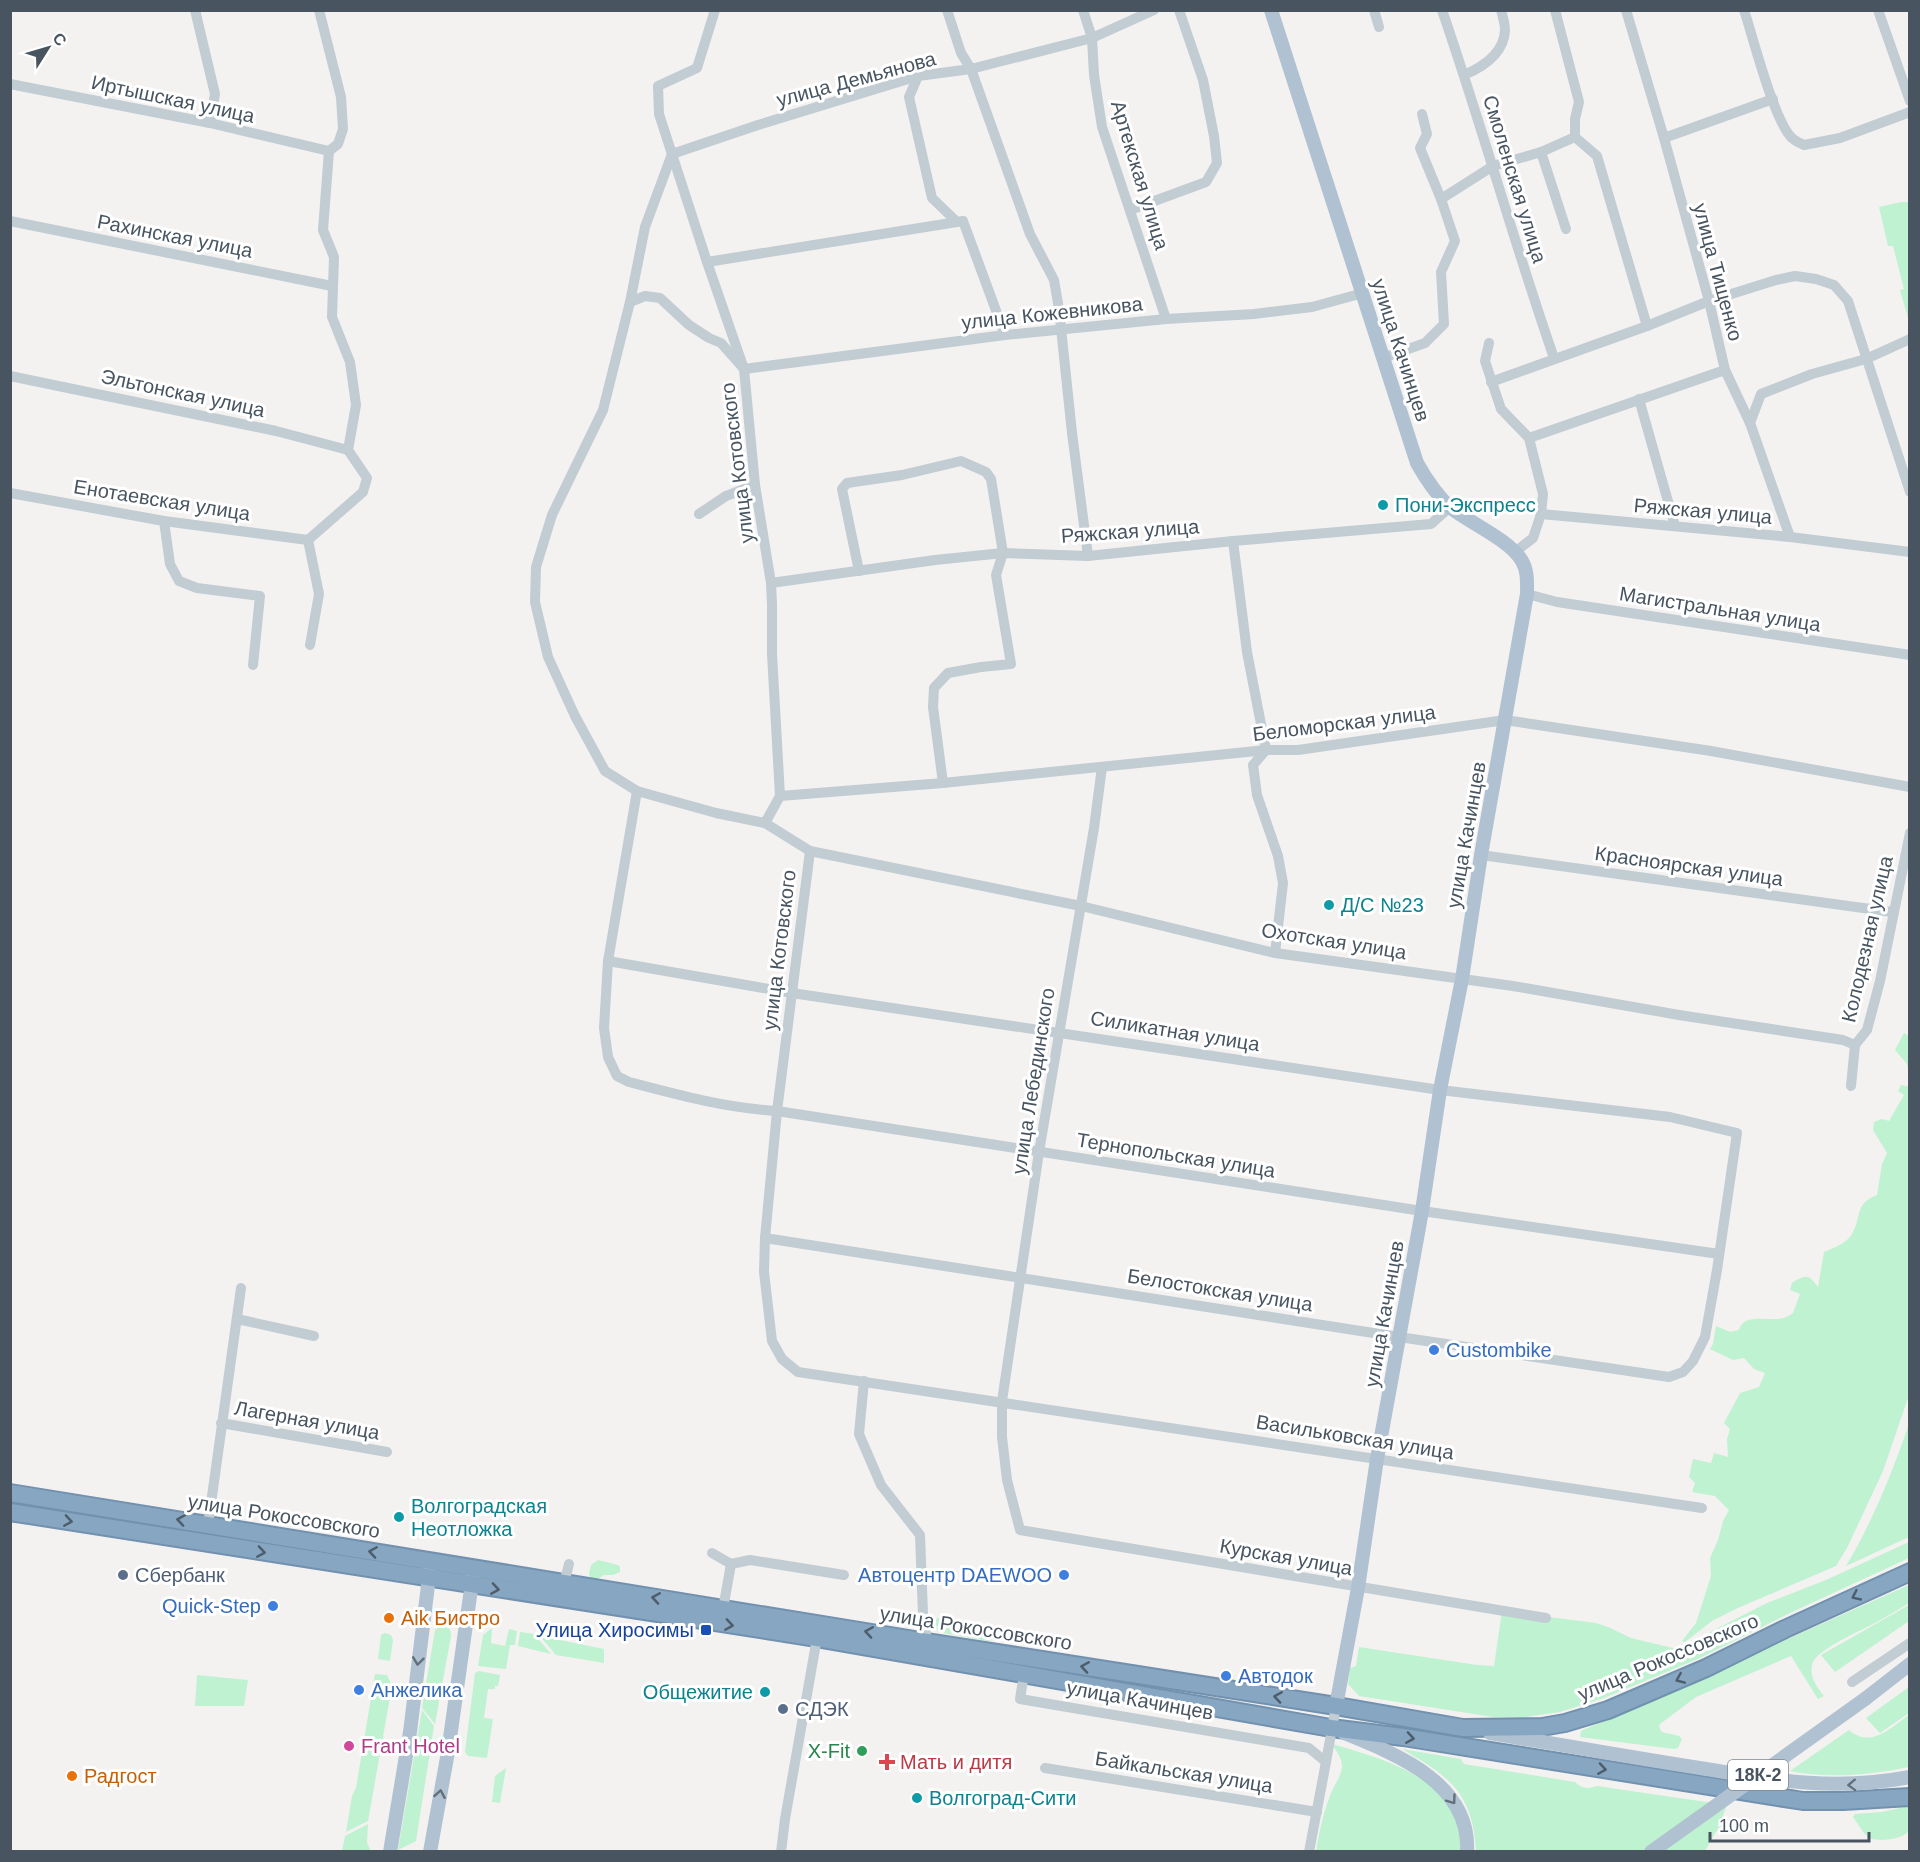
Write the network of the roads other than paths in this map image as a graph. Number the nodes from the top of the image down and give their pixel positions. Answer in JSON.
{"nodes":[{"id":1,"x":195,"y":10,"type":"edge"},
{"id":2,"x":319,"y":10,"type":"edge"},
{"id":3,"x":715,"y":10,"type":"edge"},
{"id":4,"x":947,"y":10,"type":"edge"},
{"id":5,"x":1083,"y":10,"type":"edge"},
{"id":6,"x":1154,"y":10,"type":"edge"},
{"id":7,"x":1179,"y":10,"type":"edge"},
{"id":8,"x":1271,"y":10,"type":"edge"},
{"id":9,"x":1374,"y":10,"type":"edge"},
{"id":10,"x":1442,"y":10,"type":"edge"},
{"id":11,"x":1501,"y":10,"type":"edge"},
{"id":12,"x":1555,"y":10,"type":"edge"},
{"id":13,"x":1626,"y":10,"type":"edge"},
{"id":14,"x":1744,"y":10,"type":"edge"},
{"id":15,"x":1878,"y":10,"type":"edge"},
{"id":16,"x":1379,"y":27,"type":"dead end"},
{"id":17,"x":1092,"y":38,"type":"junction"},
{"id":18,"x":971,"y":69,"type":"junction"},
{"id":19,"x":1464,"y":75,"type":"junction"},
{"id":20,"x":918,"y":76,"type":"junction"},
{"id":21,"x":10,"y":84,"type":"edge"},
{"id":22,"x":1773,"y":99,"type":"junction"},
{"id":23,"x":1910,"y":101,"type":"edge"},
{"id":24,"x":1910,"y":112,"type":"edge"},
{"id":25,"x":1422,"y":114,"type":"dead end"},
{"id":26,"x":210,"y":123,"type":"junction"},
{"id":27,"x":1575,"y":137,"type":"junction"},
{"id":28,"x":1664,"y":138,"type":"junction"},
{"id":29,"x":328,"y":151,"type":"junction"},
{"id":30,"x":1541,"y":152,"type":"junction"},
{"id":31,"x":672,"y":154,"type":"junction"},
{"id":32,"x":1493,"y":166,"type":"junction"},
{"id":33,"x":1441,"y":199,"type":"junction"},
{"id":34,"x":1130,"y":210,"type":"junction"},
{"id":35,"x":10,"y":221,"type":"edge"},
{"id":36,"x":957,"y":222,"type":"junction"},
{"id":37,"x":1566,"y":229,"type":"dead end"},
{"id":38,"x":707,"y":262,"type":"junction"},
{"id":39,"x":332,"y":286,"type":"junction"},
{"id":40,"x":1363,"y":293,"type":"junction"},
{"id":41,"x":1709,"y":301,"type":"junction"},
{"id":42,"x":630,"y":302,"type":"junction"},
{"id":43,"x":1166,"y":319,"type":"junction"},
{"id":44,"x":1647,"y":326,"type":"junction"},
{"id":45,"x":1061,"y":329,"type":"junction"},
{"id":46,"x":1005,"y":335,"type":"junction"},
{"id":47,"x":1910,"y":339,"type":"edge"},
{"id":48,"x":1489,"y":343,"type":"dead end"},
{"id":49,"x":1383,"y":358,"type":"junction"},
{"id":50,"x":1554,"y":358,"type":"junction"},
{"id":51,"x":1866,"y":358,"type":"junction"},
{"id":52,"x":744,"y":369,"type":"junction"},
{"id":53,"x":1725,"y":370,"type":"junction"},
{"id":54,"x":10,"y":376,"type":"edge"},
{"id":55,"x":1491,"y":382,"type":"junction"},
{"id":56,"x":1639,"y":399,"type":"junction"},
{"id":57,"x":1750,"y":423,"type":"junction"},
{"id":58,"x":1529,"y":438,"type":"junction"},
{"id":59,"x":348,"y":450,"type":"junction"},
{"id":60,"x":755,"y":485,"type":"junction"},
{"id":61,"x":1910,"y":492,"type":"edge"},
{"id":62,"x":10,"y":493,"type":"edge"},
{"id":63,"x":1450,"y":507,"type":"junction"},
{"id":64,"x":699,"y":514,"type":"dead end"},
{"id":65,"x":1541,"y":514,"type":"junction"},
{"id":66,"x":164,"y":521,"type":"junction"},
{"id":67,"x":1674,"y":526,"type":"junction"},
{"id":68,"x":1790,"y":537,"type":"junction"},
{"id":69,"x":308,"y":540,"type":"junction"},
{"id":70,"x":1233,"y":541,"type":"junction"},
{"id":71,"x":1515,"y":552,"type":"junction"},
{"id":72,"x":1910,"y":552,"type":"edge"},
{"id":73,"x":1003,"y":553,"type":"junction"},
{"id":74,"x":1088,"y":556,"type":"junction"},
{"id":75,"x":859,"y":571,"type":"junction"},
{"id":76,"x":771,"y":583,"type":"junction"},
{"id":77,"x":1527,"y":594,"type":"junction"},
{"id":78,"x":310,"y":645,"type":"dead end"},
{"id":79,"x":1910,"y":655,"type":"edge"},
{"id":80,"x":252,"y":664,"type":"dead end"},
{"id":81,"x":1505,"y":720,"type":"junction"},
{"id":82,"x":1266,"y":750,"type":"junction"},
{"id":83,"x":1102,"y":767,"type":"junction"},
{"id":84,"x":943,"y":783,"type":"junction"},
{"id":85,"x":1910,"y":787,"type":"edge"},
{"id":86,"x":637,"y":791,"type":"junction"},
{"id":87,"x":780,"y":796,"type":"junction"},
{"id":88,"x":765,"y":823,"type":"junction"},
{"id":89,"x":1910,"y":833,"type":"edge"},
{"id":90,"x":810,"y":851,"type":"junction"},
{"id":91,"x":1481,"y":855,"type":"junction"},
{"id":92,"x":1081,"y":906,"type":"junction"},
{"id":93,"x":1892,"y":912,"type":"junction"},
{"id":94,"x":1275,"y":953,"type":"junction"},
{"id":95,"x":608,"y":961,"type":"junction"},
{"id":96,"x":1462,"y":979,"type":"junction"},
{"id":97,"x":792,"y":993,"type":"junction"},
{"id":98,"x":1059,"y":1032,"type":"junction"},
{"id":99,"x":1855,"y":1045,"type":"junction"},
{"id":100,"x":1851,"y":1086,"type":"dead end"},
{"id":101,"x":1440,"y":1090,"type":"junction"},
{"id":102,"x":777,"y":1111,"type":"junction"},
{"id":103,"x":1039,"y":1152,"type":"junction"},
{"id":104,"x":1422,"y":1211,"type":"junction"},
{"id":105,"x":765,"y":1238,"type":"junction"},
{"id":106,"x":1719,"y":1254,"type":"junction"},
{"id":107,"x":1020,"y":1277,"type":"junction"},
{"id":108,"x":241,"y":1288,"type":"dead end"},
{"id":109,"x":237,"y":1319,"type":"junction"},
{"id":110,"x":314,"y":1336,"type":"dead end"},
{"id":111,"x":1399,"y":1337,"type":"junction"},
{"id":112,"x":864,"y":1381,"type":"junction"},
{"id":113,"x":1002,"y":1401,"type":"junction"},
{"id":114,"x":222,"y":1423,"type":"junction"},
{"id":115,"x":387,"y":1452,"type":"dead end"},
{"id":116,"x":1377,"y":1459,"type":"junction"},
{"id":117,"x":10,"y":1493,"type":"edge"},
{"id":118,"x":1702,"y":1508,"type":"dead end"},
{"id":119,"x":10,"y":1512,"type":"edge"},
{"id":120,"x":208,"y":1525,"type":"junction"},
{"id":121,"x":712,"y":1553,"type":"dead end"},
{"id":122,"x":431,"y":1561,"type":"junction"},
{"id":123,"x":568,"y":1564,"type":"dead end"},
{"id":124,"x":731,"y":1564,"type":"junction"},
{"id":125,"x":1910,"y":1572,"type":"edge"},
{"id":126,"x":844,"y":1575,"type":"dead end"},
{"id":127,"x":473,"y":1577,"type":"junction"},
{"id":128,"x":429,"y":1578,"type":"junction"},
{"id":129,"x":564,"y":1583,"type":"junction"},
{"id":130,"x":1358,"y":1588,"type":"junction"},
{"id":131,"x":723,"y":1608,"type":"junction"},
{"id":132,"x":1546,"y":1618,"type":"dead end"},
{"id":133,"x":817,"y":1638,"type":"junction"},
{"id":134,"x":927,"y":1642,"type":"junction"},
{"id":135,"x":1910,"y":1643,"type":"edge"},
{"id":136,"x":1910,"y":1664,"type":"edge"},
{"id":137,"x":1910,"y":1671,"type":"edge"},
{"id":138,"x":1024,"y":1674,"type":"junction"},
{"id":139,"x":1852,"y":1682,"type":"dead end"},
{"id":140,"x":1866,"y":1699,"type":"junction"},
{"id":141,"x":1336,"y":1706,"type":"junction"},
{"id":142,"x":1331,"y":1728,"type":"junction"},
{"id":143,"x":1463,"y":1728,"type":"junction"},
{"id":144,"x":1326,"y":1762,"type":"junction"},
{"id":145,"x":1045,"y":1768,"type":"dead end"},
{"id":146,"x":1910,"y":1777,"type":"edge"},
{"id":147,"x":1910,"y":1797,"type":"edge"},
{"id":148,"x":1317,"y":1812,"type":"junction"},
{"id":149,"x":390,"y":1851,"type":"edge"},
{"id":150,"x":430,"y":1851,"type":"edge"},
{"id":151,"x":781,"y":1851,"type":"edge"},
{"id":152,"x":1309,"y":1851,"type":"edge"},
{"id":153,"x":1467,"y":1851,"type":"edge"},
{"id":154,"x":1651,"y":1851,"type":"edge"}],
"edges":[{"from":1,"to":26,"type":"street"},
{"from":2,"to":29,"type":"street"},
{"from":3,"to":31,"type":"street","name":"улица Котовского"},
{"from":4,"to":18,"type":"street"},
{"from":5,"to":17,"type":"street","name":"Артекская улица"},
{"from":6,"to":17,"type":"street","name":"улица Демьянова"},
{"from":7,"to":34,"type":"street"},
{"from":8,"to":40,"type":"main road","name":"улица Качинцев"},
{"from":9,"to":16,"type":"street"},
{"from":10,"to":19,"type":"street","name":"Смоленская улица"},
{"from":11,"to":19,"type":"street"},
{"from":12,"to":27,"type":"street"},
{"from":13,"to":28,"type":"street","name":"улица Тищенко"},
{"from":14,"to":22,"type":"street"},
{"from":15,"to":23,"type":"street"},
{"from":17,"to":18,"type":"street","name":"улица Демьянова"},
{"from":17,"to":34,"type":"street","name":"Артекская улица"},
{"from":18,"to":20,"type":"street","name":"улица Демьянова"},
{"from":18,"to":45,"type":"street"},
{"from":19,"to":32,"type":"street","name":"Смоленская улица"},
{"from":20,"to":31,"type":"street","name":"улица Демьянова"},
{"from":20,"to":36,"type":"street"},
{"from":21,"to":26,"type":"street","name":"Иртышская улица"},
{"from":22,"to":24,"type":"street"},
{"from":22,"to":28,"type":"street"},
{"from":25,"to":33,"type":"street"},
{"from":26,"to":29,"type":"street","name":"Иртышская улица"},
{"from":27,"to":30,"type":"street"},
{"from":27,"to":44,"type":"street"},
{"from":28,"to":41,"type":"street","name":"улица Тищенко"},
{"from":29,"to":39,"type":"street"},
{"from":30,"to":32,"type":"street"},
{"from":30,"to":37,"type":"street"},
{"from":31,"to":38,"type":"street","name":"улица Котовского"},
{"from":31,"to":42,"type":"street"},
{"from":32,"to":33,"type":"street"},
{"from":32,"to":50,"type":"street","name":"Смоленская улица"},
{"from":33,"to":49,"type":"street"},
{"from":34,"to":43,"type":"street","name":"Артекская улица"},
{"from":35,"to":39,"type":"street","name":"Рахинская улица"},
{"from":36,"to":38,"type":"street"},
{"from":36,"to":46,"type":"street"},
{"from":38,"to":52,"type":"street","name":"улица Котовского"},
{"from":39,"to":59,"type":"street"},
{"from":40,"to":43,"type":"street","name":"улица Кожевникова"},
{"from":40,"to":49,"type":"main road","name":"улица Качинцев"},
{"from":41,"to":44,"type":"street"},
{"from":41,"to":51,"type":"street"},
{"from":41,"to":53,"type":"street","name":"улица Тищенко"},
{"from":42,"to":52,"type":"street"},
{"from":42,"to":86,"type":"street"},
{"from":43,"to":45,"type":"street","name":"улица Кожевникова"},
{"from":44,"to":50,"type":"street"},
{"from":45,"to":46,"type":"street","name":"улица Кожевникова"},
{"from":45,"to":74,"type":"street"},
{"from":46,"to":52,"type":"street","name":"улица Кожевникова"},
{"from":47,"to":51,"type":"street"},
{"from":48,"to":55,"type":"street"},
{"from":49,"to":63,"type":"main road","name":"улица Качинцев"},
{"from":50,"to":55,"type":"street"},
{"from":51,"to":57,"type":"street"},
{"from":51,"to":61,"type":"street"},
{"from":52,"to":60,"type":"street","name":"улица Котовского"},
{"from":53,"to":56,"type":"street"},
{"from":53,"to":57,"type":"street","name":"улица Тищенко"},
{"from":54,"to":59,"type":"street","name":"Эльтонская улица"},
{"from":55,"to":58,"type":"street"},
{"from":56,"to":58,"type":"street"},
{"from":56,"to":67,"type":"street"},
{"from":57,"to":68,"type":"street","name":"улица Тищенко"},
{"from":58,"to":65,"type":"street"},
{"from":59,"to":69,"type":"street"},
{"from":60,"to":64,"type":"street"},
{"from":60,"to":76,"type":"street","name":"улица Котовского"},
{"from":62,"to":66,"type":"street","name":"Енотаевская улица"},
{"from":63,"to":70,"type":"street","name":"Ряжская улица"},
{"from":63,"to":71,"type":"main road","name":"улица Качинцев"},
{"from":65,"to":67,"type":"street","name":"Ряжская улица"},
{"from":65,"to":71,"type":"street"},
{"from":66,"to":69,"type":"street","name":"Енотаевская улица"},
{"from":66,"to":80,"type":"street"},
{"from":67,"to":68,"type":"street","name":"Ряжская улица"},
{"from":68,"to":72,"type":"street","name":"Ряжская улица"},
{"from":69,"to":78,"type":"street"},
{"from":70,"to":74,"type":"street","name":"Ряжская улица"},
{"from":70,"to":82,"type":"street"},
{"from":71,"to":77,"type":"main road","name":"улица Качинцев"},
{"from":73,"to":74,"type":"street","name":"Ряжская улица"},
{"from":73,"to":75,"type":"street","name":"Ряжская улица"},
{"from":73,"to":75,"type":"street"},
{"from":73,"to":84,"type":"street"},
{"from":75,"to":76,"type":"street","name":"Ряжская улица"},
{"from":76,"to":87,"type":"street","name":"улица Котовского"},
{"from":77,"to":79,"type":"street","name":"Магистральная улица"},
{"from":77,"to":81,"type":"main road","name":"улица Качинцев"},
{"from":81,"to":82,"type":"street","name":"Беломорская улица"},
{"from":81,"to":85,"type":"street","name":"Беломорская улица"},
{"from":81,"to":91,"type":"main road","name":"улица Качинцев"},
{"from":82,"to":83,"type":"street","name":"Беломорская улица"},
{"from":82,"to":94,"type":"street"},
{"from":83,"to":84,"type":"street","name":"Беломорская улица"},
{"from":83,"to":92,"type":"street","name":"улица Лебединского"},
{"from":84,"to":87,"type":"street","name":"Беломорская улица"},
{"from":86,"to":88,"type":"street"},
{"from":86,"to":95,"type":"street"},
{"from":87,"to":88,"type":"street"},
{"from":88,"to":90,"type":"street","name":"улица Котовского"},
{"from":89,"to":93,"type":"street","name":"Колодезная улица"},
{"from":90,"to":92,"type":"street","name":"Охотская улица"},
{"from":90,"to":97,"type":"street","name":"улица Котовского"},
{"from":91,"to":93,"type":"street","name":"Красноярская улица"},
{"from":91,"to":96,"type":"main road","name":"улица Качинцев"},
{"from":92,"to":94,"type":"street","name":"Охотская улица"},
{"from":92,"to":98,"type":"street","name":"улица Лебединского"},
{"from":93,"to":99,"type":"street","name":"Колодезная улица"},
{"from":94,"to":96,"type":"street","name":"Охотская улица"},
{"from":95,"to":97,"type":"street","name":"Силикатная улица"},
{"from":95,"to":102,"type":"street","name":"Тернопольская улица"},
{"from":96,"to":99,"type":"street","name":"Охотская улица"},
{"from":96,"to":101,"type":"main road","name":"улица Качинцев"},
{"from":97,"to":98,"type":"street","name":"Силикатная улица"},
{"from":97,"to":102,"type":"street","name":"улица Котовского"},
{"from":98,"to":101,"type":"street","name":"Силикатная улица"},
{"from":98,"to":103,"type":"street","name":"улица Лебединского"},
{"from":99,"to":100,"type":"street","name":"Колодезная улица"},
{"from":101,"to":104,"type":"main road","name":"улица Качинцев"},
{"from":101,"to":106,"type":"street","name":"Силикатная улица"},
{"from":102,"to":103,"type":"street","name":"Тернопольская улица"},
{"from":102,"to":105,"type":"street","name":"улица Котовского"},
{"from":103,"to":104,"type":"street","name":"Тернопольская улица"},
{"from":103,"to":107,"type":"street","name":"улица Лебединского"},
{"from":104,"to":106,"type":"street","name":"Тернопольская улица"},
{"from":104,"to":111,"type":"main road","name":"улица Качинцев"},
{"from":105,"to":107,"type":"street","name":"Белостокская улица"},
{"from":105,"to":112,"type":"street","name":"улица Котовского"},
{"from":106,"to":111,"type":"street","name":"Белостокская улица"},
{"from":107,"to":111,"type":"street","name":"Белостокская улица"},
{"from":107,"to":113,"type":"street","name":"улица Лебединского"},
{"from":108,"to":109,"type":"street"},
{"from":109,"to":110,"type":"street"},
{"from":109,"to":114,"type":"street"},
{"from":111,"to":116,"type":"main road","name":"улица Качинцев"},
{"from":112,"to":113,"type":"street","name":"улица Котовского"},
{"from":112,"to":134,"type":"street"},
{"from":113,"to":116,"type":"street","name":"Васильковская улица"},
{"from":113,"to":130,"type":"street","name":"Курская улица"},
{"from":114,"to":115,"type":"street","name":"Лагерная улица"},
{"from":114,"to":120,"type":"street"},
{"from":116,"to":118,"type":"street","name":"Васильковская улица"},
{"from":116,"to":130,"type":"main road","name":"улица Качинцев"},
{"from":120,"to":117,"type":"highway","name":"улица Рокоссовского","one_way":true},
{"from":119,"to":128,"type":"highway","name":"улица Рокоссовского","one_way":true},
{"from":122,"to":120,"type":"highway","name":"улица Рокоссовского","one_way":true},
{"from":121,"to":124,"type":"street"},
{"from":122,"to":127,"type":"highway","name":"улица Рокоссовского"},
{"from":122,"to":128,"type":"main road"},
{"from":123,"to":129,"type":"street"},
{"from":124,"to":126,"type":"street"},
{"from":124,"to":131,"type":"street"},
{"from":125,"to":143,"type":"highway","name":"улица Рокоссовского","one_way":true},
{"from":127,"to":128,"type":"highway","name":"улица Рокоссовского"},
{"from":127,"to":129,"type":"highway","name":"улица Рокоссовского"},
{"from":127,"to":133,"type":"highway","name":"улица Рокоссовского","one_way":true},
{"from":150,"to":127,"type":"main road","one_way":true},
{"from":128,"to":149,"type":"main road","one_way":true},
{"from":131,"to":129,"type":"highway","name":"улица Рокоссовского","one_way":true},
{"from":130,"to":132,"type":"street","name":"Курская улица"},
{"from":130,"to":141,"type":"main road","name":"улица Качинцев"},
{"from":134,"to":131,"type":"highway","name":"улица Рокоссовского","one_way":true},
{"from":133,"to":138,"type":"highway","name":"улица Рокоссовского"},
{"from":133,"to":151,"type":"street"},
{"from":141,"to":134,"type":"highway","name":"улица Рокоссовского","one_way":true},
{"from":135,"to":139,"type":"street"},
{"from":136,"to":140,"type":"main road"},
{"from":137,"to":140,"type":"main road"},
{"from":138,"to":142,"type":"highway","name":"улица Рокоссовского"},
{"from":138,"to":144,"type":"street","name":"улица Качинцев"},
{"from":140,"to":154,"type":"main road","number":"18К-2","bridge":true},
{"from":141,"to":142,"type":"street","name":"улица Качинцев"},
{"from":141,"to":143,"type":"highway","name":"улица Рокоссовского"},
{"from":142,"to":144,"type":"street","name":"улица Качинцев"},
{"from":142,"to":147,"type":"highway","name":"улица Рокоссовского","one_way":true},
{"from":142,"to":153,"type":"main road","one_way":true},
{"from":146,"to":143,"type":"main road","one_way":true},
{"from":144,"to":148,"type":"street"},
{"from":145,"to":148,"type":"street","name":"Байкальская улица"},
{"from":148,"to":152,"type":"street"}]}
